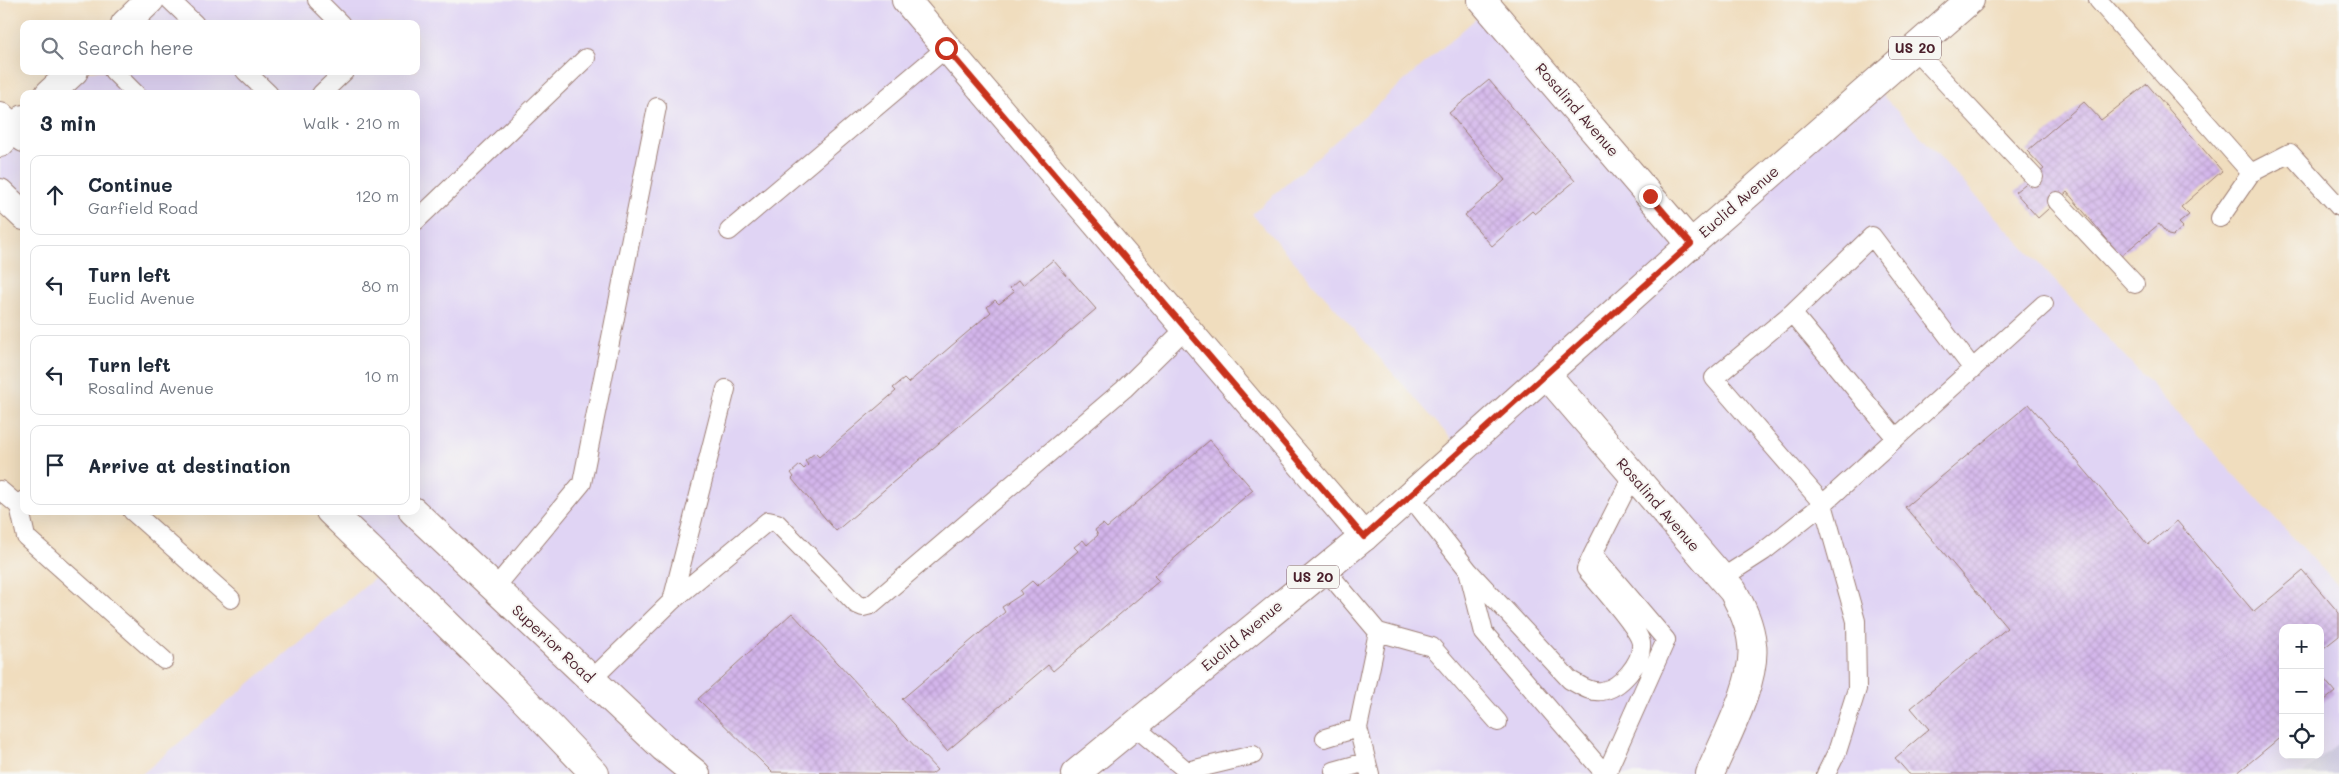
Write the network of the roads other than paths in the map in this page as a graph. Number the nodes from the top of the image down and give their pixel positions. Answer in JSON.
{"nodes":[{"id":1,"x":150,"y":0,"type":"edge"},
{"id":2,"x":170,"y":0,"type":"edge"},
{"id":3,"x":317,"y":0,"type":"edge"},
{"id":4,"x":906,"y":0,"type":"edge"},
{"id":5,"x":1482,"y":0,"type":"edge"},
{"id":6,"x":1970,"y":0,"type":"edge"},
{"id":7,"x":2098,"y":0,"type":"edge"},
{"id":8,"x":129,"y":20,"type":"edge"},
{"id":9,"x":191,"y":20,"type":"edge"},
{"id":10,"x":338,"y":20,"type":"edge"},
{"id":11,"x":946,"y":48,"type":"junction"},
{"id":12,"x":1914,"y":49,"type":"junction"},
{"id":13,"x":586,"y":58,"type":"dead end"},
{"id":14,"x":70,"y":75,"type":"edge"},
{"id":15,"x":117,"y":75,"type":"edge"},
{"id":16,"x":249,"y":75,"type":"edge"},
{"id":17,"x":340,"y":75,"type":"edge"},
{"id":18,"x":53,"y":90,"type":"edge"},
{"id":19,"x":132,"y":90,"type":"edge"},
{"id":20,"x":265,"y":90,"type":"edge"},
{"id":21,"x":325,"y":90,"type":"edge"},
{"id":22,"x":656,"y":107,"type":"dead end"},
{"id":23,"x":2251,"y":174,"type":"junction"},
{"id":24,"x":2034,"y":177,"type":"dead end"},
{"id":25,"x":0,"y":193,"type":"edge"},
{"id":26,"x":2057,"y":201,"type":"dead end"},
{"id":27,"x":2339,"y":207,"type":"edge"},
{"id":28,"x":20,"y":212,"type":"edge"},
{"id":29,"x":420,"y":217,"type":"edge"},
{"id":30,"x":2220,"y":218,"type":"dead end"},
{"id":31,"x":729,"y":231,"type":"dead end"},
{"id":32,"x":1691,"y":244,"type":"junction"},
{"id":33,"x":2135,"y":284,"type":"dead end"},
{"id":34,"x":2044,"y":304,"type":"dead end"},
{"id":35,"x":1792,"y":313,"type":"junction"},
{"id":36,"x":1186,"y":328,"type":"junction"},
{"id":37,"x":1972,"y":369,"type":"junction"},
{"id":38,"x":1546,"y":374,"type":"junction"},
{"id":39,"x":726,"y":389,"type":"dead end"},
{"id":40,"x":1896,"y":438,"type":"junction"},
{"id":41,"x":1633,"y":475,"type":"junction"},
{"id":42,"x":0,"y":490,"type":"edge"},
{"id":43,"x":1410,"y":496,"type":"junction"},
{"id":44,"x":20,"y":502,"type":"edge"},
{"id":45,"x":1824,"y":504,"type":"junction"},
{"id":46,"x":23,"y":515,"type":"edge"},
{"id":47,"x":136,"y":515,"type":"edge"},
{"id":48,"x":334,"y":515,"type":"edge"},
{"id":49,"x":417,"y":515,"type":"edge"},
{"id":50,"x":1364,"y":537,"type":"junction"},
{"id":51,"x":1593,"y":554,"type":"junction"},
{"id":52,"x":1324,"y":568,"type":"junction"},
{"id":53,"x":1468,"y":570,"type":"junction"},
{"id":54,"x":1722,"y":578,"type":"junction"},
{"id":55,"x":494,"y":588,"type":"junction"},
{"id":56,"x":231,"y":599,"type":"dead end"},
{"id":57,"x":672,"y":601,"type":"junction"},
{"id":58,"x":1378,"y":632,"type":"junction"},
{"id":59,"x":164,"y":660,"type":"dead end"},
{"id":60,"x":591,"y":680,"type":"junction"},
{"id":61,"x":1498,"y":722,"type":"dead end"},
{"id":62,"x":1134,"y":726,"type":"junction"},
{"id":63,"x":1358,"y":728,"type":"junction"},
{"id":64,"x":1325,"y":738,"type":"dead end"},
{"id":65,"x":1253,"y":755,"type":"dead end"},
{"id":66,"x":1368,"y":768,"type":"edge"},
{"id":67,"x":1334,"y":771,"type":"dead end"},
{"id":68,"x":1188,"y":772,"type":"edge"},
{"id":69,"x":595,"y":774,"type":"edge"},
{"id":70,"x":696,"y":774,"type":"edge"},
{"id":71,"x":1075,"y":774,"type":"edge"},
{"id":72,"x":1605,"y":774,"type":"edge"},
{"id":73,"x":1710,"y":774,"type":"edge"},
{"id":74,"x":1826,"y":774,"type":"edge"}],
"edges":[{"from":1,"to":8,"type":"main road"},
{"from":2,"to":9,"type":"lane"},
{"from":3,"to":10,"type":"lane"},
{"from":4,"to":11,"type":"main road"},
{"from":5,"to":32,"type":"main road","name":"Rosalind Avenue"},
{"from":6,"to":12,"type":"main road","name":"Euclid Avenue","number":"US 20"},
{"from":7,"to":23,"type":"lane"},
{"from":11,"to":31,"type":"lane"},
{"from":11,"to":36,"type":"main road"},
{"from":12,"to":24,"type":"lane"},
{"from":12,"to":32,"type":"main road","name":"Euclid Avenue","number":"US 20"},
{"from":13,"to":29,"type":"lane"},
{"from":14,"to":18,"type":"main road"},
{"from":15,"to":19,"type":"lane"},
{"from":16,"to":20,"type":"lane"},
{"from":17,"to":21,"type":"lane"},
{"from":22,"to":55,"type":"lane"},
{"from":23,"to":27,"type":"lane"},
{"from":23,"to":30,"type":"lane"},
{"from":25,"to":28,"type":"main road"},
{"from":26,"to":33,"type":"lane"},
{"from":32,"to":38,"type":"main road","name":"Euclid Avenue","number":"US 20"},
{"from":34,"to":37,"type":"lane"},
{"from":35,"to":37,"type":"lane"},
{"from":35,"to":40,"type":"lane"},
{"from":35,"to":45,"type":"lane"},
{"from":36,"to":50,"type":"main road"},
{"from":36,"to":57,"type":"lane"},
{"from":37,"to":40,"type":"lane"},
{"from":38,"to":41,"type":"main road","name":"Rosalind Avenue"},
{"from":38,"to":43,"type":"main road","name":"Euclid Avenue","number":"US 20"},
{"from":39,"to":57,"type":"lane"},
{"from":40,"to":45,"type":"lane"},
{"from":41,"to":51,"type":"lane"},
{"from":41,"to":54,"type":"main road","name":"Rosalind Avenue"},
{"from":42,"to":44,"type":"lane"},
{"from":43,"to":50,"type":"main road","name":"Euclid Avenue","number":"US 20"},
{"from":43,"to":53,"type":"lane"},
{"from":45,"to":54,"type":"lane"},
{"from":45,"to":74,"type":"lane"},
{"from":46,"to":59,"type":"lane"},
{"from":47,"to":56,"type":"lane"},
{"from":48,"to":69,"type":"main road"},
{"from":49,"to":55,"type":"main road","name":"Superior Road"},
{"from":50,"to":52,"type":"main road","name":"Euclid Avenue","number":"US 20"},
{"from":51,"to":53,"type":"lane"},
{"from":51,"to":72,"type":"lane"},
{"from":52,"to":58,"type":"lane"},
{"from":52,"to":62,"type":"main road","name":"Euclid Avenue","number":"US 20"},
{"from":53,"to":72,"type":"lane"},
{"from":54,"to":73,"type":"main road","name":"Rosalind Avenue"},
{"from":55,"to":60,"type":"main road","name":"Superior Road"},
{"from":57,"to":60,"type":"lane"},
{"from":58,"to":61,"type":"lane"},
{"from":58,"to":63,"type":"lane"},
{"from":60,"to":70,"type":"main road","name":"Superior Road"},
{"from":62,"to":68,"type":"lane"},
{"from":62,"to":71,"type":"main road","name":"Euclid Avenue","number":"US 20"},
{"from":63,"to":64,"type":"lane"},
{"from":63,"to":66,"type":"lane"},
{"from":65,"to":68,"type":"lane"},
{"from":66,"to":67,"type":"lane"}]}
